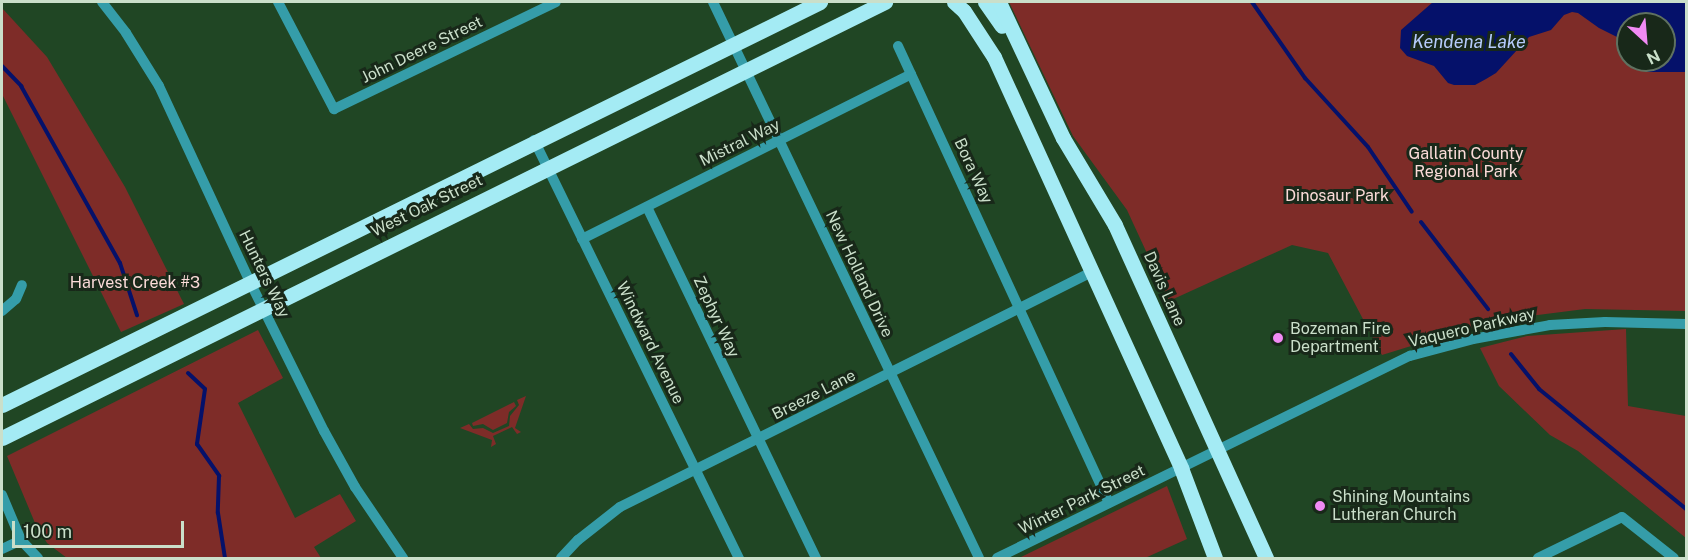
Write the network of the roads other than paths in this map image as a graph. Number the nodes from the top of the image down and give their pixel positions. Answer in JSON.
{"nodes":[{"id":1,"x":102,"y":2,"type":"edge"},
{"id":2,"x":278,"y":2,"type":"edge"},
{"id":3,"x":556,"y":2,"type":"edge"},
{"id":4,"x":714,"y":2,"type":"edge"},
{"id":5,"x":820,"y":2,"type":"edge"},
{"id":6,"x":885,"y":2,"type":"edge"},
{"id":7,"x":954,"y":2,"type":"edge"},
{"id":8,"x":967,"y":2,"type":"edge"},
{"id":9,"x":985,"y":2,"type":"edge"},
{"id":10,"x":999,"y":2,"type":"edge"},
{"id":11,"x":872,"y":5,"type":"edge"},
{"id":12,"x":1016,"y":41,"type":"junction"},
{"id":13,"x":734,"y":44,"type":"junction"},
{"id":14,"x":898,"y":46,"type":"dead end"},
{"id":15,"x":994,"y":57,"type":"junction"},
{"id":16,"x":746,"y":70,"type":"junction"},
{"id":17,"x":911,"y":74,"type":"junction"},
{"id":18,"x":534,"y":140,"type":"junction"},
{"id":19,"x":780,"y":140,"type":"junction"},
{"id":20,"x":547,"y":167,"type":"junction"},
{"id":21,"x":647,"y":207,"type":"junction"},
{"id":22,"x":582,"y":239,"type":"junction"},
{"id":23,"x":1092,"y":272,"type":"junction"},
{"id":24,"x":250,"y":282,"type":"junction"},
{"id":25,"x":22,"y":285,"type":"dead end"},
{"id":26,"x":263,"y":308,"type":"junction"},
{"id":27,"x":1020,"y":308,"type":"junction"},
{"id":28,"x":2,"y":311,"type":"edge"},
{"id":29,"x":1686,"y":324,"type":"edge"},
{"id":30,"x":889,"y":374,"type":"junction"},
{"id":31,"x":2,"y":405,"type":"edge"},
{"id":32,"x":2,"y":438,"type":"edge"},
{"id":33,"x":757,"y":440,"type":"junction"},
{"id":34,"x":1218,"y":450,"type":"junction"},
{"id":35,"x":1181,"y":468,"type":"junction"},
{"id":36,"x":695,"y":471,"type":"junction"},
{"id":37,"x":2,"y":495,"type":"edge"},
{"id":38,"x":1109,"y":503,"type":"junction"},
{"id":39,"x":21,"y":540,"type":"junction"},
{"id":40,"x":2,"y":549,"type":"edge"},
{"id":41,"x":38,"y":558,"type":"edge"},
{"id":42,"x":403,"y":558,"type":"edge"},
{"id":43,"x":561,"y":558,"type":"edge"},
{"id":44,"x":739,"y":558,"type":"edge"},
{"id":45,"x":816,"y":558,"type":"edge"},
{"id":46,"x":979,"y":558,"type":"edge"},
{"id":47,"x":997,"y":558,"type":"edge"},
{"id":48,"x":1215,"y":558,"type":"edge"},
{"id":49,"x":1266,"y":558,"type":"edge"},
{"id":50,"x":1538,"y":558,"type":"edge"},
{"id":51,"x":1674,"y":558,"type":"edge"}],
"edges":[{"from":1,"to":24,"type":"street","name":"Hunters Way"},
{"from":2,"to":3,"type":"street","name":"John Deere Street"},
{"from":4,"to":13,"type":"street","name":"New Holland Drive"},
{"from":5,"to":13,"type":"main road","name":"West Oak Street"},
{"from":6,"to":11,"type":"main road","name":"West Oak Street"},
{"from":7,"to":15,"type":"main road"},
{"from":8,"to":15,"type":"main road"},
{"from":9,"to":12,"type":"main road"},
{"from":10,"to":12,"type":"main road"},
{"from":11,"to":16,"type":"main road","name":"West Oak Street"},
{"from":12,"to":34,"type":"main road","name":"Davis Lane"},
{"from":13,"to":16,"type":"street","name":"New Holland Drive"},
{"from":13,"to":18,"type":"main road","name":"West Oak Street"},
{"from":14,"to":17,"type":"street","name":"Bora Way"},
{"from":15,"to":23,"type":"main road"},
{"from":16,"to":19,"type":"street","name":"New Holland Drive"},
{"from":16,"to":20,"type":"main road","name":"West Oak Street"},
{"from":17,"to":19,"type":"street","name":"Mistral Way"},
{"from":17,"to":27,"type":"street","name":"Bora Way"},
{"from":18,"to":20,"type":"street","name":"Windward Avenue"},
{"from":18,"to":24,"type":"main road","name":"West Oak Street"},
{"from":19,"to":21,"type":"street","name":"Mistral Way"},
{"from":19,"to":30,"type":"street","name":"New Holland Drive"},
{"from":20,"to":22,"type":"street","name":"Windward Avenue"},
{"from":20,"to":26,"type":"main road","name":"West Oak Street"},
{"from":21,"to":22,"type":"street","name":"Mistral Way"},
{"from":21,"to":33,"type":"street","name":"Zephyr Way"},
{"from":22,"to":36,"type":"street","name":"Windward Avenue"},
{"from":23,"to":27,"type":"street","name":"Breeze Lane"},
{"from":23,"to":35,"type":"main road"},
{"from":24,"to":26,"type":"street","name":"Hunters Way"},
{"from":24,"to":31,"type":"main road","name":"West Oak Street"},
{"from":25,"to":28,"type":"street"},
{"from":26,"to":32,"type":"main road","name":"West Oak Street"},
{"from":26,"to":42,"type":"street","name":"Hunters Way"},
{"from":27,"to":30,"type":"street","name":"Breeze Lane"},
{"from":27,"to":38,"type":"street","name":"Bora Way"},
{"from":29,"to":34,"type":"street","name":"Vaquero Parkway"},
{"from":30,"to":33,"type":"street","name":"Breeze Lane"},
{"from":30,"to":46,"type":"street","name":"New Holland Drive"},
{"from":33,"to":36,"type":"street","name":"Breeze Lane"},
{"from":33,"to":45,"type":"street","name":"Zephyr Way"},
{"from":34,"to":35,"type":"street","name":"Vaquero Parkway"},
{"from":34,"to":49,"type":"main road","name":"Davis Lane"},
{"from":35,"to":38,"type":"street","name":"Winter Park Street"},
{"from":35,"to":48,"type":"main road"},
{"from":36,"to":43,"type":"street","name":"Breeze Lane"},
{"from":36,"to":44,"type":"street","name":"Windward Avenue"},
{"from":37,"to":39,"type":"street"},
{"from":38,"to":47,"type":"street","name":"Winter Park Street"},
{"from":39,"to":40,"type":"street"},
{"from":39,"to":41,"type":"street"},
{"from":50,"to":51,"type":"street"}]}
